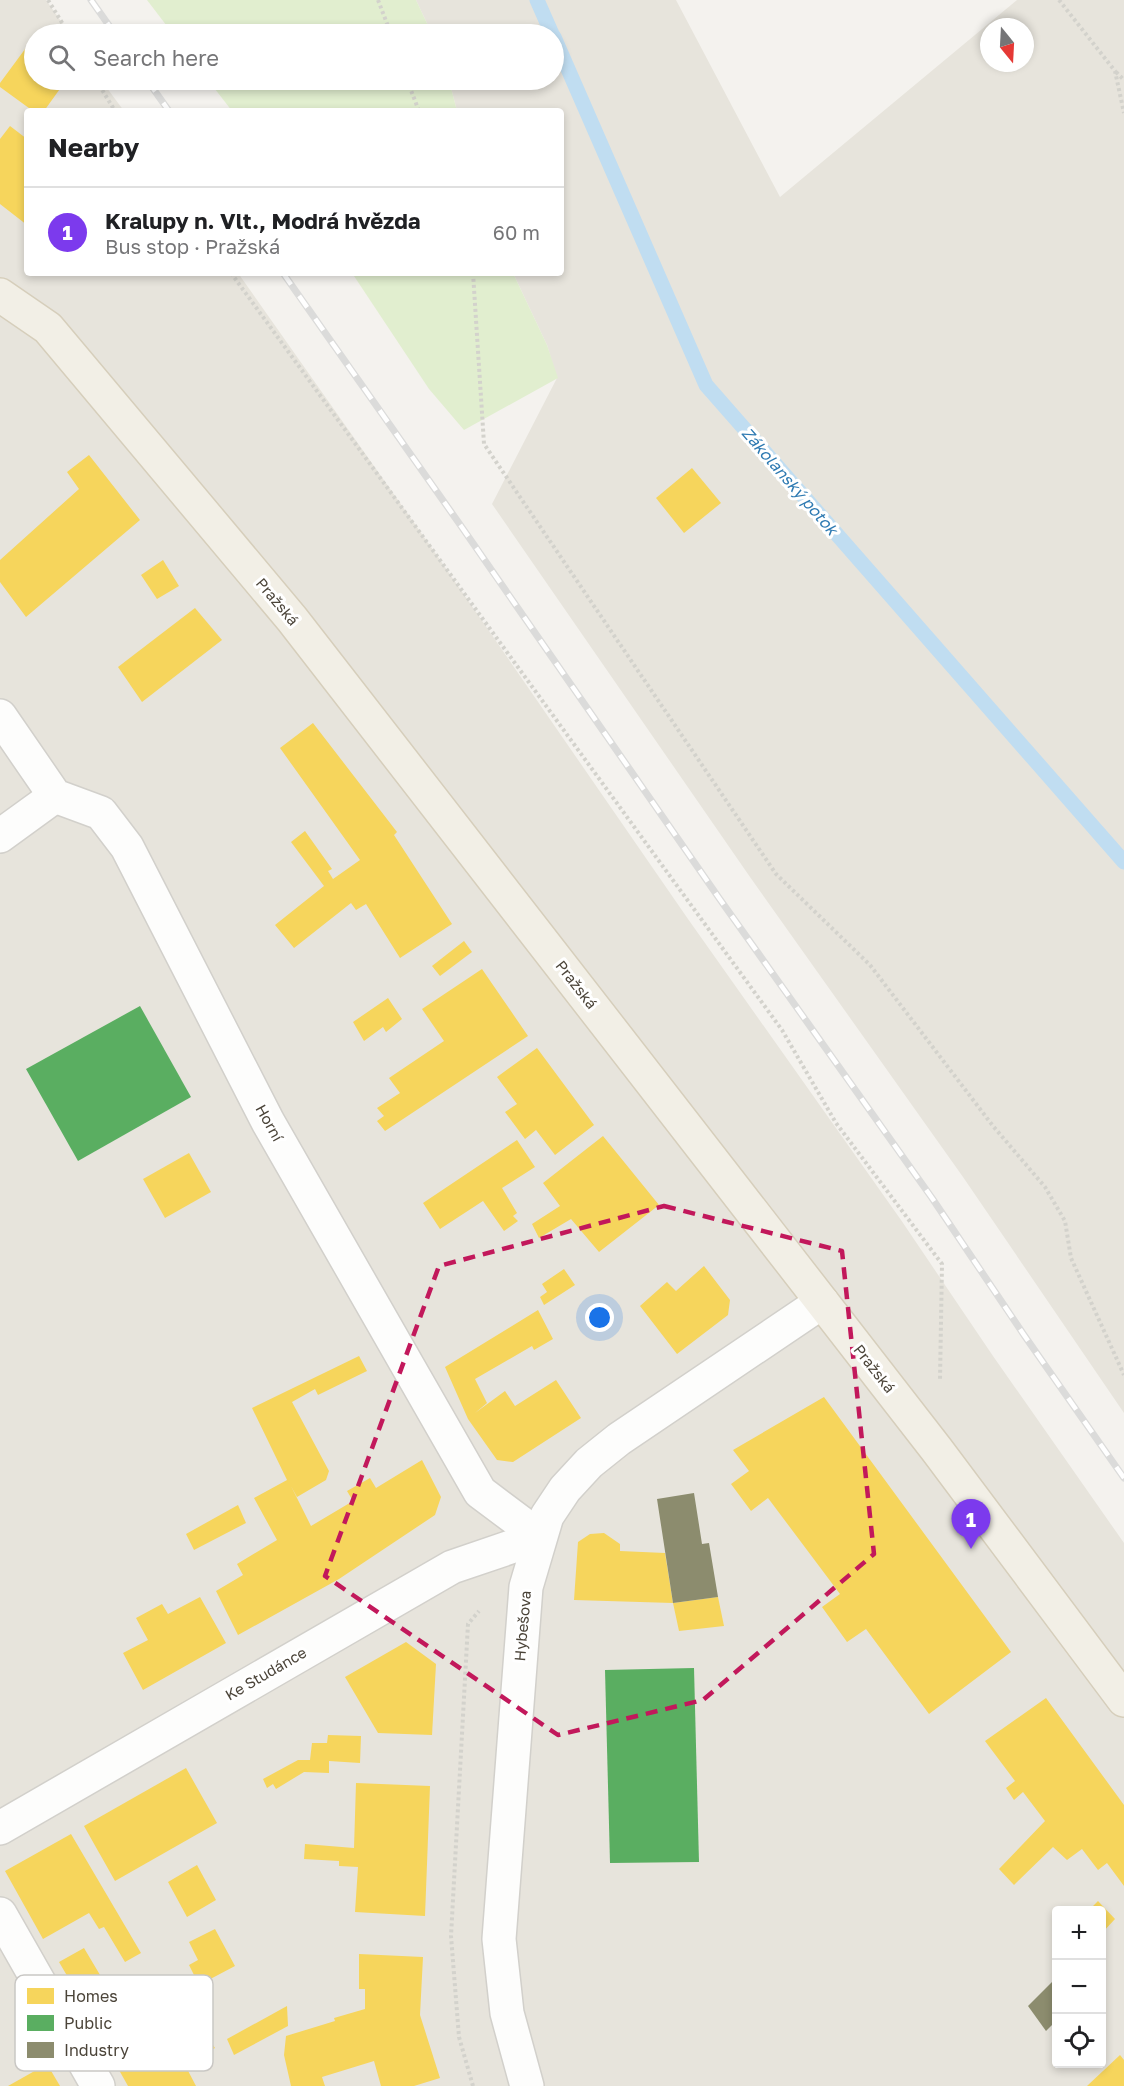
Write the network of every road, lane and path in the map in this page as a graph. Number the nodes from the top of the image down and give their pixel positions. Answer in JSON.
{"nodes":[{"id":1,"x":48,"y":0,"type":"edge"},
{"id":2,"x":378,"y":0,"type":"edge"},
{"id":3,"x":1059,"y":0,"type":"edge"},
{"id":4,"x":63,"y":24,"type":"edge"},
{"id":5,"x":387,"y":24,"type":"edge"},
{"id":6,"x":1115,"y":71,"type":"junction"},
{"id":7,"x":1124,"y":80,"type":"edge"},
{"id":8,"x":102,"y":90,"type":"edge"},
{"id":9,"x":411,"y":90,"type":"edge"},
{"id":10,"x":113,"y":108,"type":"edge"},
{"id":11,"x":418,"y":108,"type":"edge"},
{"id":12,"x":1124,"y":113,"type":"edge"},
{"id":13,"x":233,"y":276,"type":"edge"},
{"id":14,"x":473,"y":276,"type":"edge"},
{"id":15,"x":0,"y":295,"type":"edge"},
{"id":16,"x":0,"y":716,"type":"edge"},
{"id":17,"x":55,"y":796,"type":"junction"},
{"id":18,"x":0,"y":836,"type":"edge"},
{"id":19,"x":822,"y":1302,"type":"junction"},
{"id":20,"x":1124,"y":1375,"type":"edge"},
{"id":21,"x":937,"y":1450,"type":"junction"},
{"id":22,"x":540,"y":1537,"type":"junction"},
{"id":23,"x":1124,"y":1700,"type":"edge"},
{"id":24,"x":0,"y":1828,"type":"edge"},
{"id":25,"x":0,"y":1914,"type":"edge"},
{"id":26,"x":35,"y":1975,"type":"edge"},
{"id":27,"x":89,"y":2071,"type":"edge"},
{"id":28,"x":98,"y":2086,"type":"edge"},
{"id":29,"x":527,"y":2086,"type":"edge"}],
"edges":[{"from":1,"to":4,"type":"path"},
{"from":2,"to":5,"type":"path"},
{"from":3,"to":6,"type":"path"},
{"from":6,"to":7,"type":"path"},
{"from":6,"to":12,"type":"path"},
{"from":8,"to":10,"type":"path"},
{"from":9,"to":11,"type":"path"},
{"from":13,"to":21,"type":"path"},
{"from":14,"to":20,"type":"path"},
{"from":15,"to":19,"type":"main road","name":"Pražská"},
{"from":16,"to":17,"type":"street"},
{"from":17,"to":18,"type":"street"},
{"from":17,"to":22,"type":"street","name":"Horní"},
{"from":19,"to":21,"type":"main road","name":"Pražská"},
{"from":19,"to":22,"type":"street","name":"Hybešova"},
{"from":21,"to":23,"type":"main road","name":"Pražská"},
{"from":22,"to":24,"type":"street","name":"Ke Studánce"},
{"from":22,"to":29,"type":"street","name":"Hybešova"},
{"from":25,"to":26,"type":"street"},
{"from":27,"to":28,"type":"street"}]}
